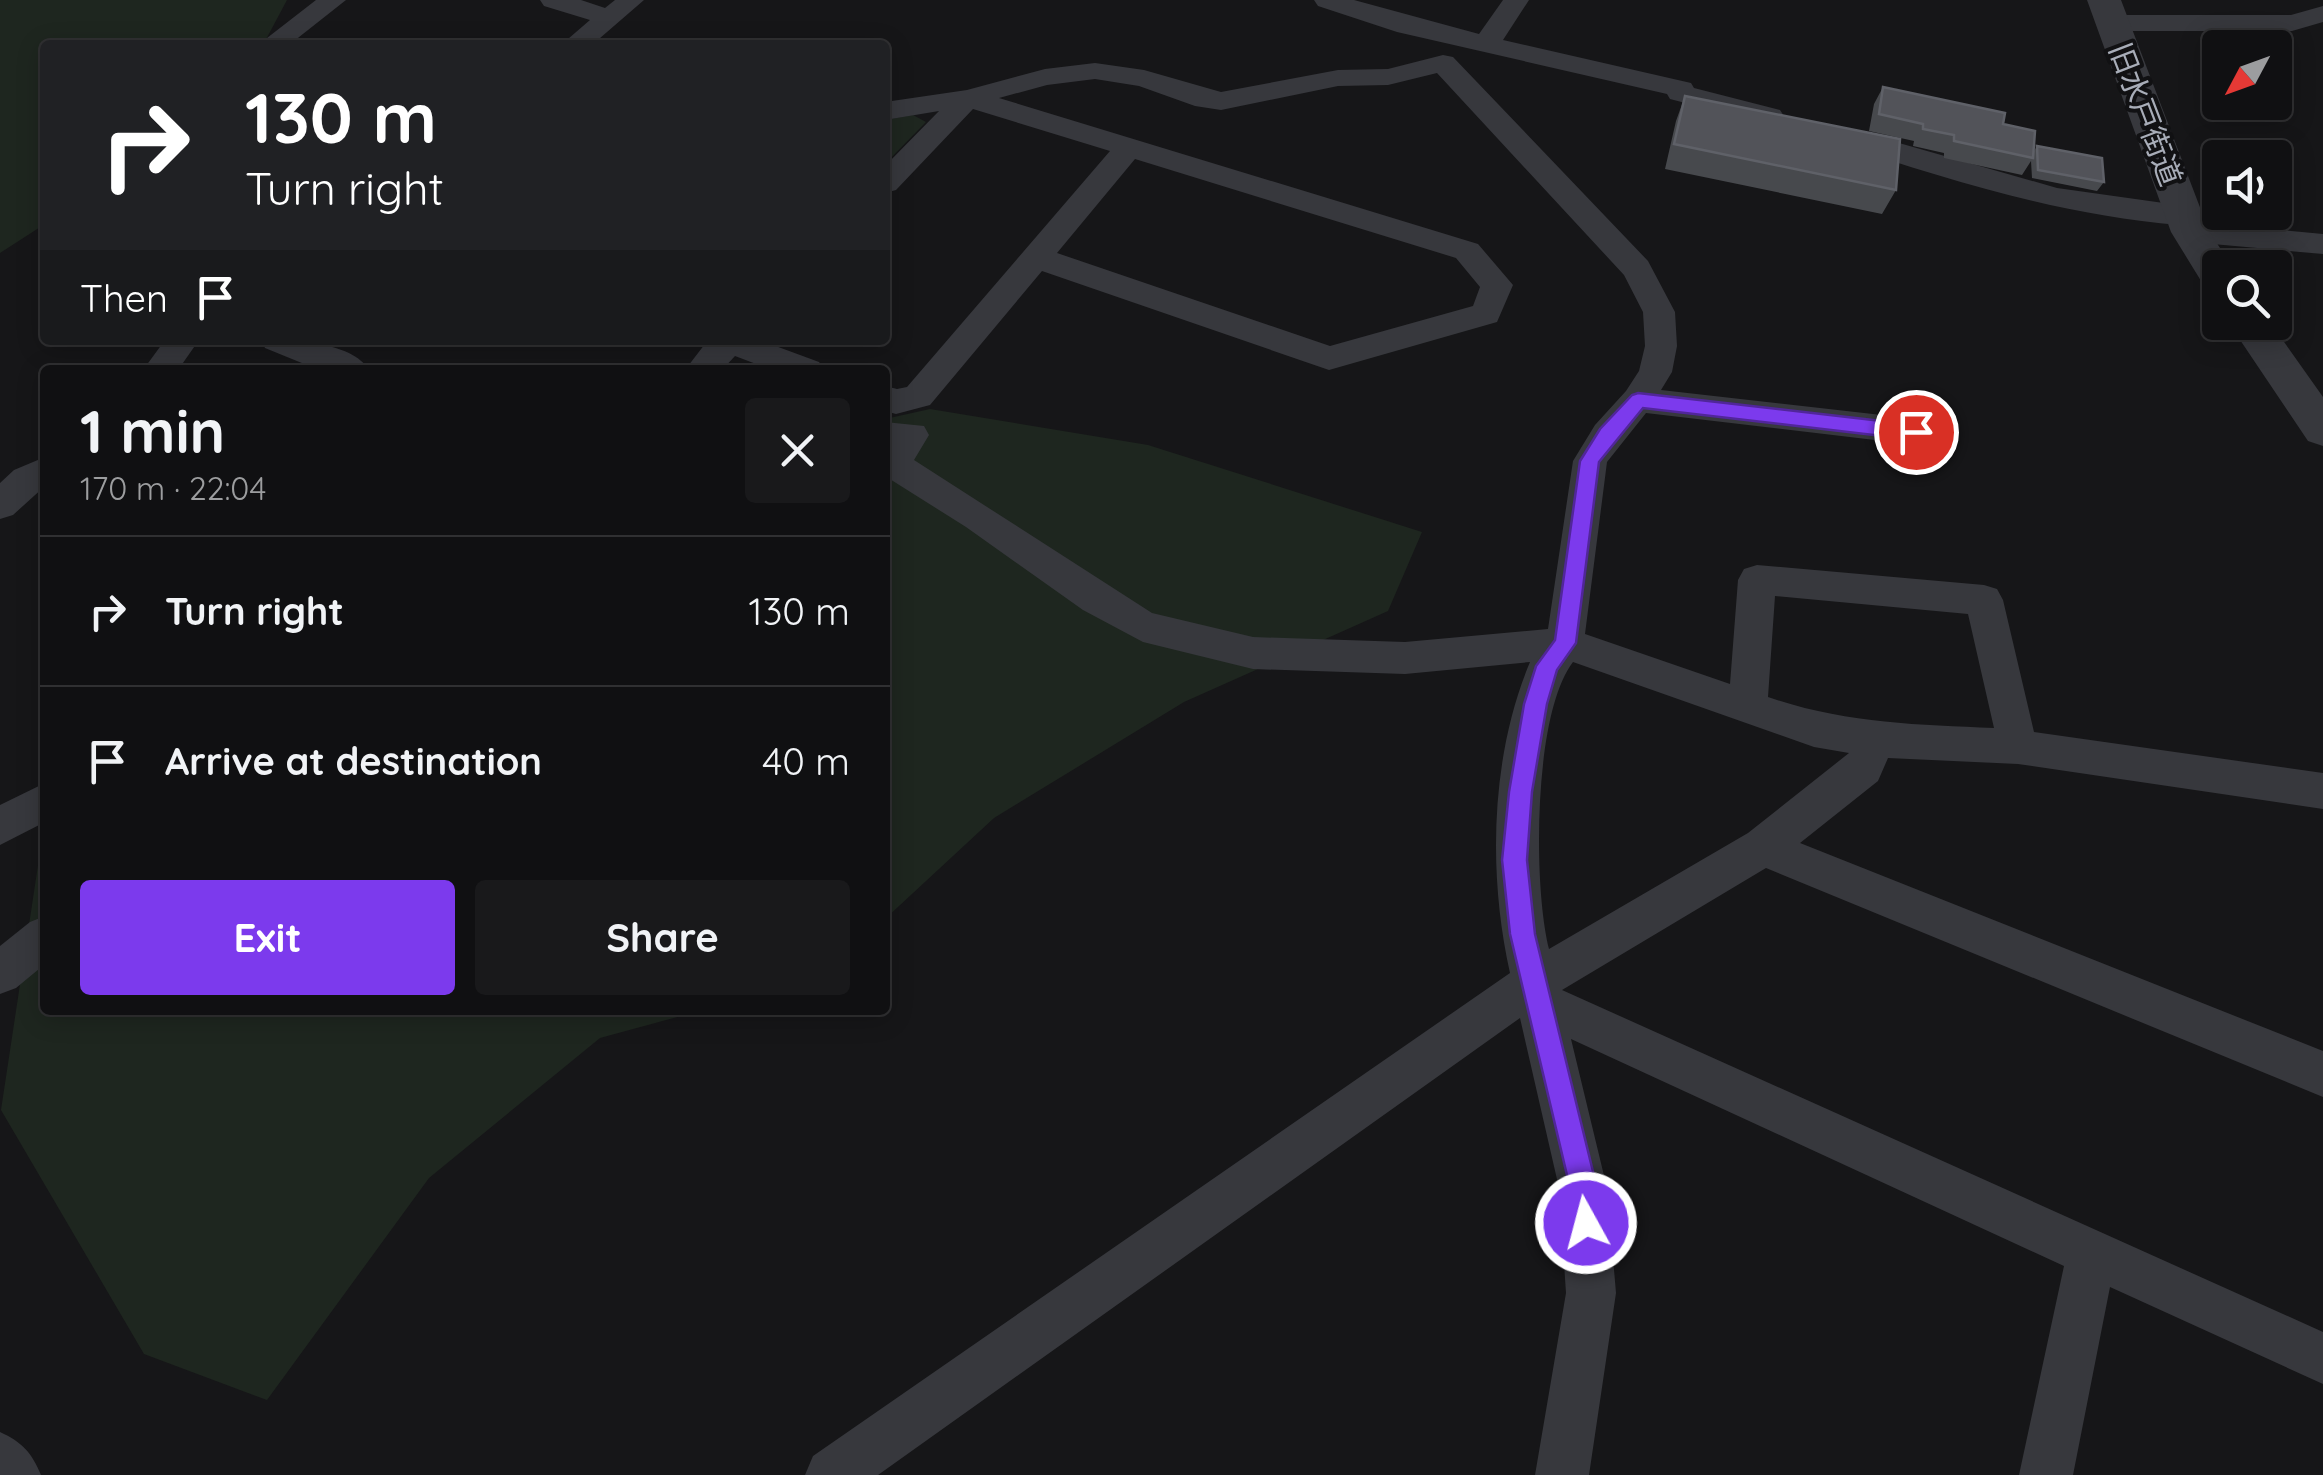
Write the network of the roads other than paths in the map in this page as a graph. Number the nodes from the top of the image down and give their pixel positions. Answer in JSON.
{"nodes":[{"id":1,"x":333,"y":0,"type":"edge"},
{"id":2,"x":554,"y":0,"type":"edge"},
{"id":3,"x":630,"y":0,"type":"edge"},
{"id":4,"x":1327,"y":0,"type":"edge"},
{"id":5,"x":1516,"y":0,"type":"edge"},
{"id":6,"x":2106,"y":8,"type":"edge"},
{"id":7,"x":2323,"y":14,"type":"edge"},
{"id":8,"x":608,"y":17,"type":"junction"},
{"id":9,"x":1407,"y":26,"type":"junction"},
{"id":10,"x":283,"y":40,"type":"edge"},
{"id":11,"x":580,"y":40,"type":"edge"},
{"id":12,"x":1486,"y":45,"type":"junction"},
{"id":13,"x":1442,"y":63,"type":"junction"},
{"id":14,"x":968,"y":98,"type":"junction"},
{"id":15,"x":890,"y":110,"type":"edge"},
{"id":16,"x":1129,"y":148,"type":"junction"},
{"id":17,"x":890,"y":178,"type":"edge"},
{"id":18,"x":2188,"y":224,"type":"junction"},
{"id":19,"x":2323,"y":244,"type":"edge"},
{"id":20,"x":2203,"y":250,"type":"edge"},
{"id":21,"x":1034,"y":257,"type":"junction"},
{"id":22,"x":2260,"y":340,"type":"edge"},
{"id":23,"x":179,"y":345,"type":"edge"},
{"id":24,"x":290,"y":345,"type":"edge"},
{"id":25,"x":724,"y":345,"type":"edge"},
{"id":26,"x":739,"y":345,"type":"edge"},
{"id":27,"x":164,"y":365,"type":"edge"},
{"id":28,"x":340,"y":365,"type":"edge"},
{"id":29,"x":706,"y":365,"type":"edge"},
{"id":30,"x":793,"y":365,"type":"edge"},
{"id":31,"x":890,"y":400,"type":"edge"},
{"id":32,"x":1638,"y":400,"type":"junction"},
{"id":33,"x":2323,"y":430,"type":"edge"},
{"id":34,"x":1916,"y":432,"type":"dead end"},
{"id":35,"x":890,"y":435,"type":"edge"},
{"id":36,"x":40,"y":473,"type":"edge"},
{"id":37,"x":0,"y":505,"type":"edge"},
{"id":38,"x":1565,"y":643,"type":"junction"},
{"id":39,"x":1748,"y":707,"type":"junction"},
{"id":40,"x":1874,"y":740,"type":"junction"},
{"id":41,"x":2018,"y":747,"type":"junction"},
{"id":42,"x":2323,"y":792,"type":"edge"},
{"id":43,"x":40,"y":804,"type":"edge"},
{"id":44,"x":0,"y":826,"type":"edge"},
{"id":45,"x":1762,"y":847,"type":"junction"},
{"id":46,"x":40,"y":940,"type":"edge"},
{"id":47,"x":0,"y":974,"type":"edge"},
{"id":48,"x":1539,"y":992,"type":"junction"},
{"id":49,"x":2323,"y":1074,"type":"edge"},
{"id":50,"x":2092,"y":1251,"type":"junction"},
{"id":51,"x":2323,"y":1358,"type":"edge"},
{"id":52,"x":0,"y":1459,"type":"edge"},
{"id":53,"x":14,"y":1475,"type":"edge"},
{"id":54,"x":832,"y":1475,"type":"edge"},
{"id":55,"x":1562,"y":1475,"type":"edge"},
{"id":56,"x":2046,"y":1475,"type":"edge"}],
"edges":[{"from":1,"to":10,"type":"street"},
{"from":2,"to":8,"type":"street"},
{"from":3,"to":8,"type":"street"},
{"from":4,"to":9,"type":"street"},
{"from":5,"to":12,"type":"street"},
{"from":6,"to":7,"type":"street"},
{"from":6,"to":18,"type":"street","name":"旧水戸街道"},
{"from":8,"to":11,"type":"street"},
{"from":9,"to":12,"type":"street"},
{"from":9,"to":13,"type":"street"},
{"from":12,"to":18,"type":"street"},
{"from":13,"to":14,"type":"street"},
{"from":13,"to":32,"type":"street"},
{"from":14,"to":15,"type":"street"},
{"from":14,"to":16,"type":"street"},
{"from":14,"to":17,"type":"street"},
{"from":16,"to":21,"type":"street"},
{"from":16,"to":21,"type":"street"},
{"from":18,"to":19,"type":"street"},
{"from":18,"to":20,"type":"street","name":"旧水戸街道"},
{"from":21,"to":31,"type":"street"},
{"from":22,"to":33,"type":"street"},
{"from":23,"to":27,"type":"street"},
{"from":24,"to":28,"type":"street"},
{"from":25,"to":29,"type":"street"},
{"from":26,"to":30,"type":"street"},
{"from":32,"to":34,"type":"street"},
{"from":32,"to":38,"type":"street"},
{"from":35,"to":38,"type":"street"},
{"from":36,"to":37,"type":"street"},
{"from":38,"to":39,"type":"street"},
{"from":38,"to":48,"type":"street"},
{"from":39,"to":40,"type":"street"},
{"from":39,"to":41,"type":"street"},
{"from":40,"to":41,"type":"street"},
{"from":40,"to":45,"type":"street"},
{"from":41,"to":42,"type":"street"},
{"from":43,"to":44,"type":"street"},
{"from":45,"to":48,"type":"street"},
{"from":45,"to":49,"type":"street"},
{"from":46,"to":47,"type":"street"},
{"from":48,"to":50,"type":"street"},
{"from":48,"to":54,"type":"street"},
{"from":48,"to":55,"type":"street"},
{"from":50,"to":51,"type":"street"},
{"from":50,"to":56,"type":"street"},
{"from":52,"to":53,"type":"street"}]}
